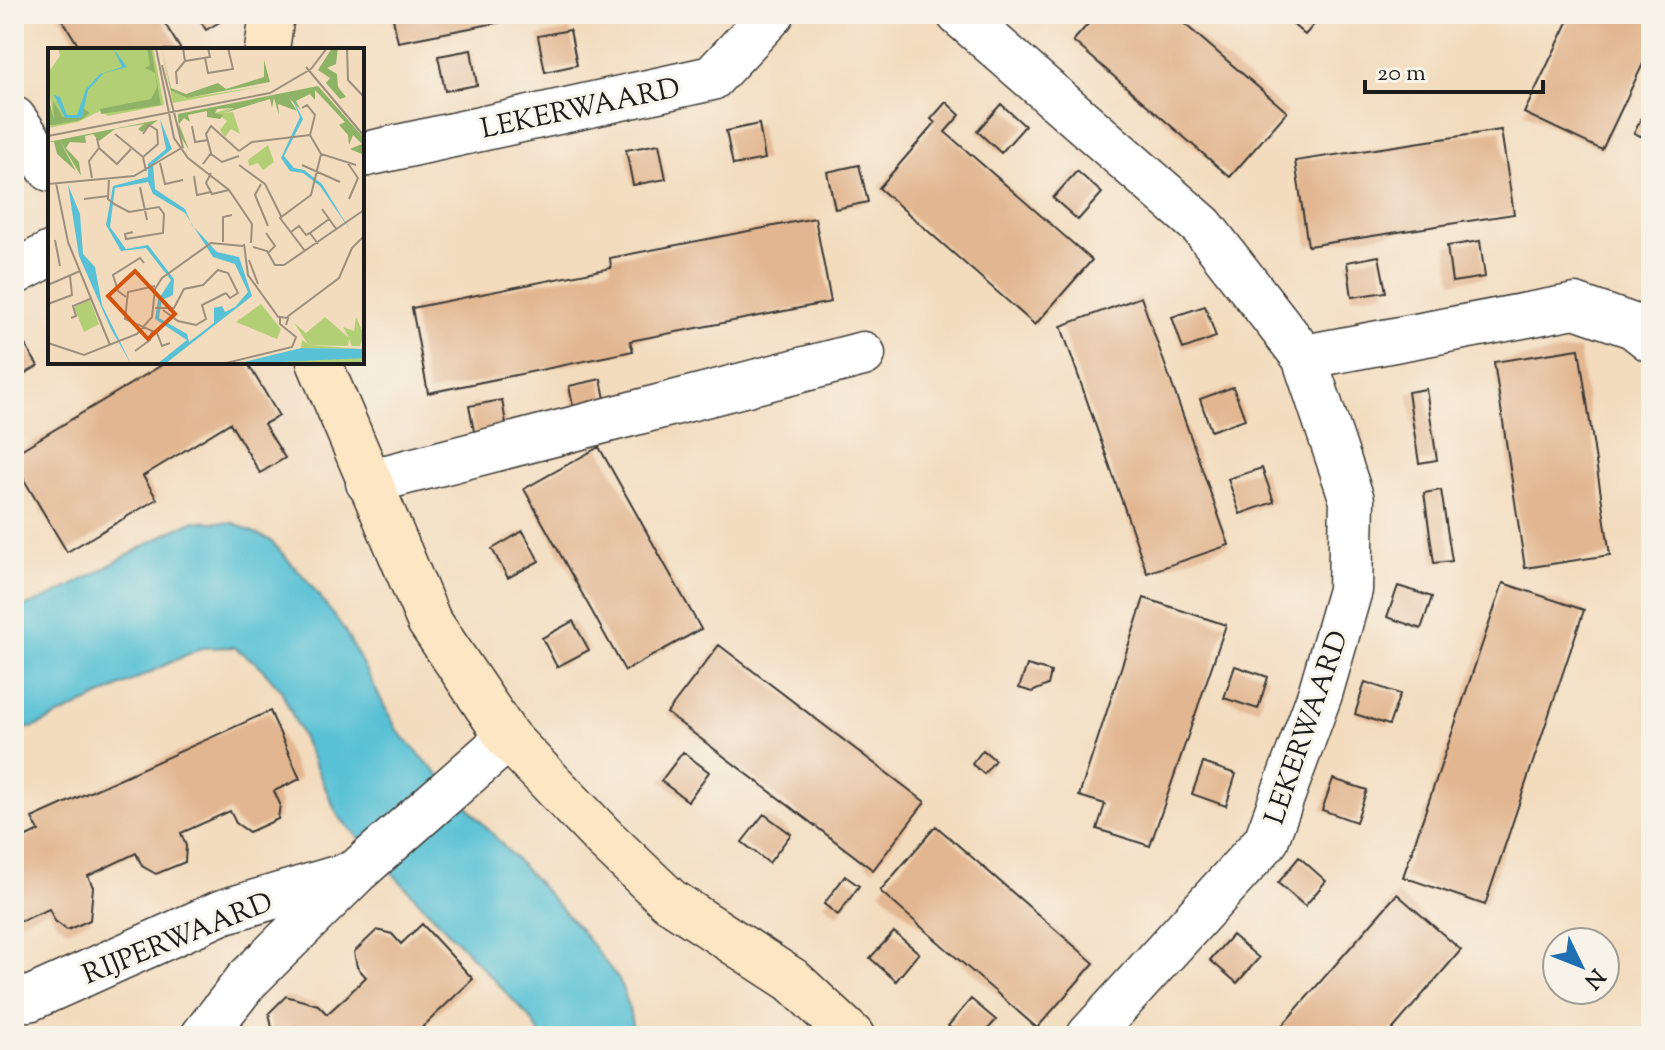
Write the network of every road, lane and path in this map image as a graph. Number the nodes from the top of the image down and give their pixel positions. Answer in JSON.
{"nodes":[{"id":1,"x":272,"y":14,"type":"edge"},
{"id":2,"x":772,"y":14,"type":"edge"},
{"id":3,"x":959,"y":14,"type":"edge"},
{"id":4,"x":267,"y":48,"type":"edge"},
{"id":5,"x":14,"y":119,"type":"edge"},
{"id":6,"x":364,"y":155,"type":"edge"},
{"id":7,"x":48,"y":166,"type":"edge"},
{"id":8,"x":48,"y":255,"type":"edge"},
{"id":9,"x":14,"y":273,"type":"edge"},
{"id":10,"x":1651,"y":340,"type":"edge"},
{"id":11,"x":863,"y":354,"type":"dead end"},
{"id":12,"x":1304,"y":357,"type":"junction"},
{"id":13,"x":320,"y":364,"type":"edge"},
{"id":14,"x":368,"y":482,"type":"junction"},
{"id":15,"x":508,"y":738,"type":"junction"},
{"id":16,"x":356,"y":872,"type":"junction"},
{"id":17,"x":14,"y":997,"type":"edge"},
{"id":18,"x":203,"y":1036,"type":"edge"},
{"id":19,"x":852,"y":1036,"type":"edge"},
{"id":20,"x":1089,"y":1036,"type":"edge"}],
"edges":[{"from":1,"to":4,"type":"street"},
{"from":2,"to":6,"type":"street","name":"LEKERWAARD"},
{"from":3,"to":12,"type":"street","name":"LEKERWAARD"},
{"from":5,"to":7,"type":"street"},
{"from":8,"to":9,"type":"street"},
{"from":10,"to":12,"type":"street"},
{"from":11,"to":14,"type":"street"},
{"from":12,"to":20,"type":"street","name":"LEKERWAARD"},
{"from":13,"to":14,"type":"street"},
{"from":14,"to":15,"type":"street"},
{"from":15,"to":16,"type":"street"},
{"from":15,"to":19,"type":"street"},
{"from":16,"to":17,"type":"street","name":"RIJPERWAARD"},
{"from":16,"to":18,"type":"street","name":"RIJPERWAARD"}]}
